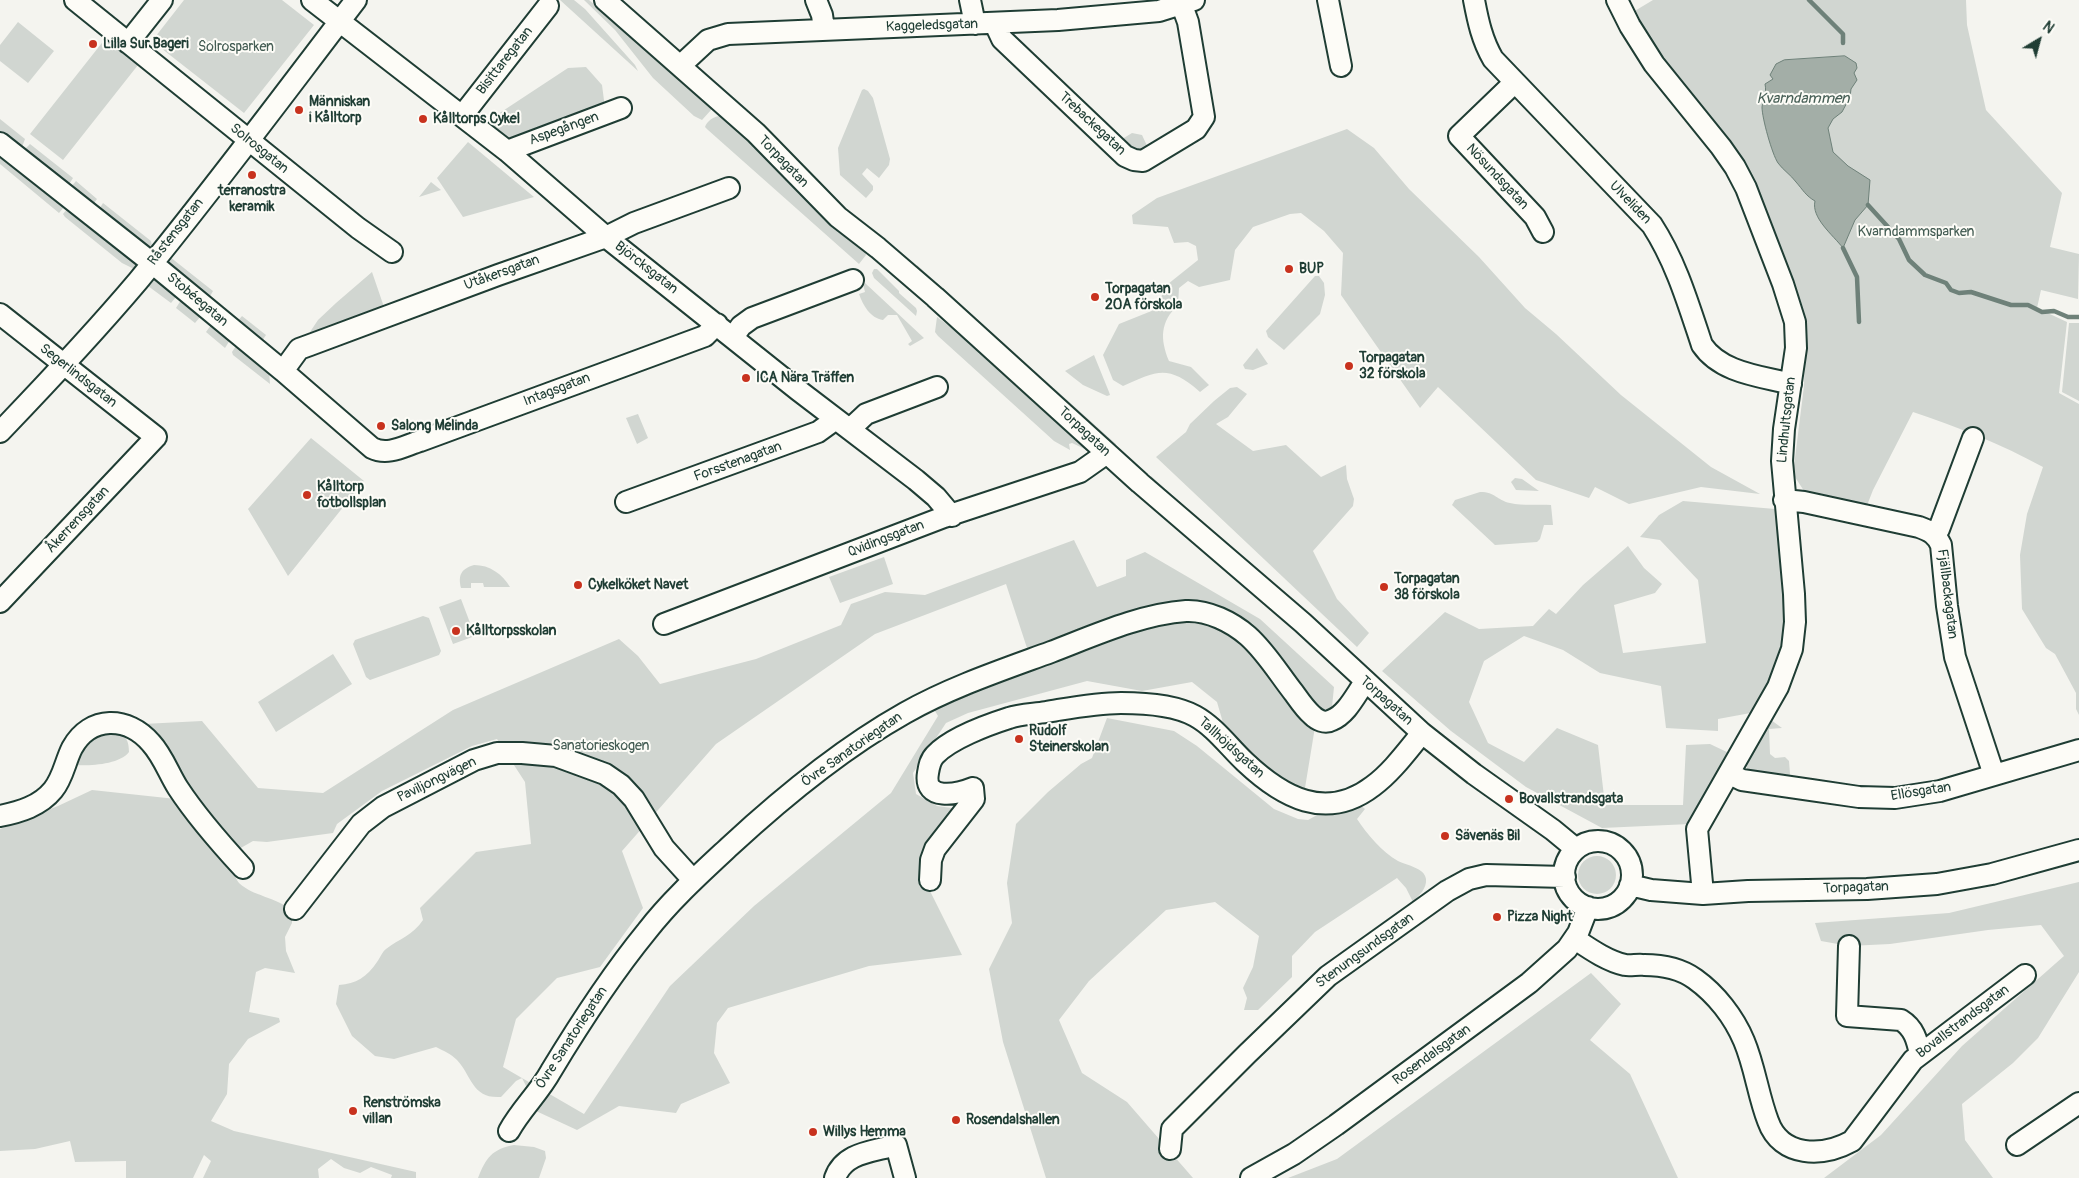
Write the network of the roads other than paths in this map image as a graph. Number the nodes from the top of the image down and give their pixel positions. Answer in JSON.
{"nodes":[{"id":1,"x":74,"y":0,"type":"edge"},
{"id":2,"x":162,"y":0,"type":"edge"},
{"id":3,"x":312,"y":0,"type":"edge"},
{"id":4,"x":356,"y":0,"type":"edge"},
{"id":5,"x":605,"y":0,"type":"edge"},
{"id":6,"x":816,"y":0,"type":"edge"},
{"id":7,"x":970,"y":0,"type":"edge"},
{"id":8,"x":1328,"y":0,"type":"edge"},
{"id":9,"x":1474,"y":0,"type":"edge"},
{"id":10,"x":1618,"y":0,"type":"edge"},
{"id":11,"x":1185,"y":2,"type":"edge"},
{"id":12,"x":548,"y":6,"type":"dead end"},
{"id":13,"x":339,"y":22,"type":"junction"},
{"id":14,"x":975,"y":24,"type":"junction"},
{"id":15,"x":995,"y":24,"type":"junction"},
{"id":16,"x":824,"y":29,"type":"junction"},
{"id":17,"x":128,"y":43,"type":"junction"},
{"id":18,"x":680,"y":66,"type":"junction"},
{"id":19,"x":1340,"y":66,"type":"dead end"},
{"id":20,"x":1514,"y":83,"type":"junction"},
{"id":21,"x":621,"y":108,"type":"dead end"},
{"id":22,"x":462,"y":116,"type":"junction"},
{"id":23,"x":248,"y":140,"type":"junction"},
{"id":24,"x":0,"y":143,"type":"edge"},
{"id":25,"x":506,"y":151,"type":"junction"},
{"id":26,"x":729,"y":188,"type":"dead end"},
{"id":27,"x":1543,"y":232,"type":"dead end"},
{"id":28,"x":606,"y":237,"type":"junction"},
{"id":29,"x":392,"y":252,"type":"dead end"},
{"id":30,"x":152,"y":263,"type":"junction"},
{"id":31,"x":853,"y":280,"type":"dead end"},
{"id":32,"x":0,"y":314,"type":"edge"},
{"id":33,"x":717,"y":324,"type":"junction"},
{"id":34,"x":734,"y":337,"type":"junction"},
{"id":35,"x":64,"y":365,"type":"junction"},
{"id":36,"x":283,"y":371,"type":"junction"},
{"id":37,"x":1791,"y":384,"type":"junction"},
{"id":38,"x":938,"y":387,"type":"dead end"},
{"id":39,"x":843,"y":424,"type":"junction"},
{"id":40,"x":0,"y":432,"type":"edge"},
{"id":41,"x":156,"y":437,"type":"joint"},
{"id":42,"x":1974,"y":438,"type":"dead end"},
{"id":43,"x":393,"y":450,"type":"joint"},
{"id":44,"x":1107,"y":453,"type":"junction"},
{"id":45,"x":1784,"y":500,"type":"junction"},
{"id":46,"x":636,"y":505,"type":"dead end"},
{"id":47,"x":952,"y":516,"type":"junction"},
{"id":48,"x":1934,"y":534,"type":"junction"},
{"id":49,"x":0,"y":602,"type":"edge"},
{"id":50,"x":664,"y":624,"type":"dead end"},
{"id":51,"x":1365,"y":682,"type":"junction"},
{"id":52,"x":1422,"y":733,"type":"junction"},
{"id":53,"x":2079,"y":750,"type":"edge"},
{"id":54,"x":1730,"y":774,"type":"junction"},
{"id":55,"x":1994,"y":775,"type":"junction"},
{"id":56,"x":0,"y":816,"type":"edge"},
{"id":57,"x":1576,"y":849,"type":"junction"},
{"id":58,"x":2079,"y":850,"type":"edge"},
{"id":59,"x":244,"y":868,"type":"dead end"},
{"id":60,"x":1564,"y":878,"type":"junction"},
{"id":61,"x":693,"y":880,"type":"junction"},
{"id":62,"x":930,"y":880,"type":"dead end"},
{"id":63,"x":1630,"y":885,"type":"junction"},
{"id":64,"x":1703,"y":894,"type":"junction"},
{"id":65,"x":1588,"y":907,"type":"junction"},
{"id":66,"x":294,"y":909,"type":"dead end"},
{"id":67,"x":1575,"y":939,"type":"junction"},
{"id":68,"x":1849,"y":946,"type":"dead end"},
{"id":69,"x":2024,"y":975,"type":"dead end"},
{"id":70,"x":1920,"y":1054,"type":"junction"},
{"id":71,"x":2079,"y":1103,"type":"edge"},
{"id":72,"x":509,"y":1131,"type":"dead end"},
{"id":73,"x":2017,"y":1145,"type":"dead end"},
{"id":74,"x":1170,"y":1149,"type":"dead end"},
{"id":75,"x":903,"y":1172,"type":"edge"},
{"id":76,"x":835,"y":1178,"type":"edge"},
{"id":77,"x":1251,"y":1178,"type":"edge"}],
"edges":[{"from":1,"to":17,"type":"street","name":"Solrosgatan"},
{"from":2,"to":17,"type":"street"},
{"from":3,"to":13,"type":"street","name":"Björcksgatan"},
{"from":4,"to":13,"type":"street"},
{"from":5,"to":18,"type":"street","name":"Torpagatan"},
{"from":6,"to":16,"type":"street"},
{"from":7,"to":14,"type":"street"},
{"from":8,"to":19,"type":"street"},
{"from":9,"to":20,"type":"street","name":"Ulveliden"},
{"from":10,"to":37,"type":"street","name":"Lindhultsgatan"},
{"from":11,"to":15,"type":"street","name":"Kaggeledsgatan"},
{"from":11,"to":15,"type":"street","name":"Trebackegatan"},
{"from":12,"to":22,"type":"street","name":"Bisittaregatan"},
{"from":13,"to":22,"type":"street","name":"Björcksgatan"},
{"from":13,"to":23,"type":"street","name":"Råstensgatan"},
{"from":14,"to":15,"type":"street","name":"Kaggeledsgatan"},
{"from":14,"to":16,"type":"street","name":"Kaggeledsgatan"},
{"from":16,"to":18,"type":"street","name":"Kaggeledsgatan"},
{"from":17,"to":23,"type":"street","name":"Solrosgatan"},
{"from":18,"to":44,"type":"street","name":"Torpagatan"},
{"from":20,"to":27,"type":"street","name":"Nösundsgatan"},
{"from":20,"to":37,"type":"street","name":"Ulveliden"},
{"from":21,"to":25,"type":"street","name":"Aspegången"},
{"from":22,"to":25,"type":"street","name":"Björcksgatan"},
{"from":23,"to":29,"type":"street","name":"Solrosgatan"},
{"from":23,"to":30,"type":"street","name":"Råstensgatan"},
{"from":24,"to":30,"type":"street","name":"Stobéegatan"},
{"from":25,"to":28,"type":"street","name":"Björcksgatan"},
{"from":26,"to":28,"type":"street","name":"Utåkersgatan"},
{"from":28,"to":33,"type":"street","name":"Björcksgatan"},
{"from":28,"to":36,"type":"street","name":"Utåkersgatan"},
{"from":30,"to":35,"type":"street","name":"Råstensgatan"},
{"from":30,"to":36,"type":"street","name":"Stobéegatan"},
{"from":31,"to":34,"type":"street"},
{"from":32,"to":35,"type":"street","name":"Segerlindsgatan"},
{"from":33,"to":34,"type":"street","name":"Björcksgatan"},
{"from":33,"to":43,"type":"street","name":"Intagsgatan"},
{"from":34,"to":39,"type":"street","name":"Björcksgatan"},
{"from":35,"to":40,"type":"street","name":"Råstensgatan"},
{"from":35,"to":41,"type":"street","name":"Segerlindsgatan"},
{"from":36,"to":43,"type":"street","name":"Stobéegatan"},
{"from":37,"to":45,"type":"street","name":"Lindhultsgatan"},
{"from":38,"to":39,"type":"street","name":"Forsstenagatan"},
{"from":39,"to":46,"type":"street","name":"Forsstenagatan"},
{"from":39,"to":47,"type":"street","name":"Björcksgatan"},
{"from":41,"to":49,"type":"street","name":"Åkerrensgatan"},
{"from":42,"to":48,"type":"street"},
{"from":44,"to":47,"type":"street","name":"Qvidingsgatan"},
{"from":44,"to":51,"type":"street","name":"Torpagatan"},
{"from":45,"to":48,"type":"street","name":"Fjällbackagatan"},
{"from":45,"to":54,"type":"street","name":"Lindhultsgatan"},
{"from":47,"to":50,"type":"street","name":"Qvidingsgatan"},
{"from":48,"to":55,"type":"street","name":"Fjällbackagatan"},
{"from":51,"to":52,"type":"street","name":"Torpagatan"},
{"from":51,"to":61,"type":"street","name":"Övre Sanatoriegatan"},
{"from":52,"to":57,"type":"street","name":"Torpagatan"},
{"from":52,"to":62,"type":"street","name":"Tallhöjdsgatan"},
{"from":53,"to":55,"type":"street","name":"Ellösgatan"},
{"from":54,"to":55,"type":"street","name":"Ellösgatan"},
{"from":54,"to":64,"type":"street","name":"Lindhultsgatan"},
{"from":56,"to":59,"type":"street"},
{"from":57,"to":60,"type":"street"},
{"from":57,"to":63,"type":"street"},
{"from":58,"to":64,"type":"street","name":"Torpagatan"},
{"from":60,"to":65,"type":"street"},
{"from":60,"to":74,"type":"street","name":"Stenungsundsgatan"},
{"from":61,"to":66,"type":"street","name":"Paviljongvägen"},
{"from":61,"to":72,"type":"street","name":"Övre Sanatoriegatan"},
{"from":63,"to":64,"type":"street","name":"Torpagatan"},
{"from":63,"to":65,"type":"street"},
{"from":65,"to":67,"type":"street","name":"Rosendalsgatan"},
{"from":67,"to":70,"type":"street","name":"Bovallstrandsgatan"},
{"from":67,"to":77,"type":"street","name":"Rosendalsgatan"},
{"from":68,"to":70,"type":"street"},
{"from":69,"to":70,"type":"street","name":"Bovallstrandsgatan"},
{"from":71,"to":73,"type":"street"},
{"from":75,"to":76,"type":"street"}]}
